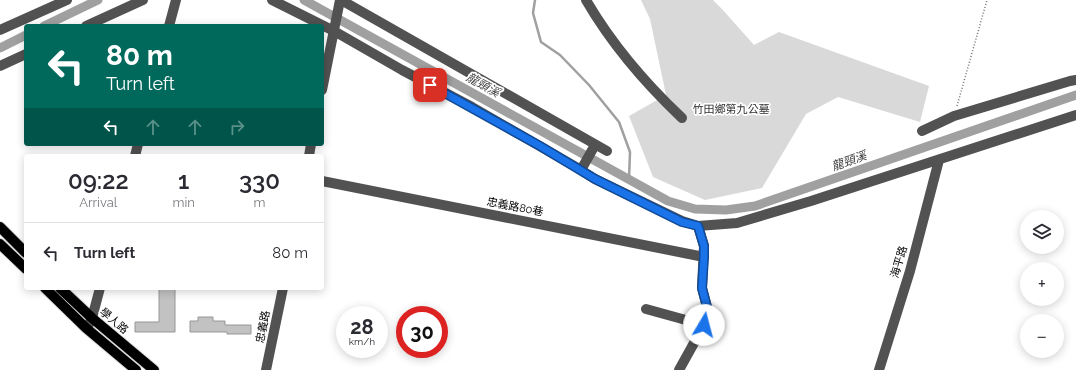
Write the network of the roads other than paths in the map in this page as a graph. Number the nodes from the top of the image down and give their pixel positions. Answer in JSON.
{"nodes":[{"id":1,"x":67,"y":0,"type":"edge"},
{"id":2,"x":143,"y":0,"type":"edge"},
{"id":3,"x":176,"y":0,"type":"edge"},
{"id":4,"x":272,"y":0,"type":"edge"},
{"id":5,"x":586,"y":0,"type":"edge"},
{"id":6,"x":340,"y":1,"type":"edge"},
{"id":7,"x":90,"y":24,"type":"edge"},
{"id":8,"x":170,"y":24,"type":"edge"},
{"id":9,"x":334,"y":28,"type":"junction"},
{"id":10,"x":0,"y":30,"type":"edge"},
{"id":11,"x":24,"y":55,"type":"edge"},
{"id":12,"x":0,"y":66,"type":"edge"},
{"id":13,"x":324,"y":80,"type":"edge"},
{"id":14,"x":1076,"y":80,"type":"edge"},
{"id":15,"x":1076,"y":115,"type":"edge"},
{"id":16,"x":682,"y":118,"type":"dead end"},
{"id":17,"x":922,"y":131,"type":"dead end"},
{"id":18,"x":595,"y":145,"type":"junction"},
{"id":19,"x":607,"y":151,"type":"dead end"},
{"id":20,"x":939,"y":160,"type":"junction"},
{"id":21,"x":581,"y":170,"type":"junction"},
{"id":22,"x":324,"y":181,"type":"edge"},
{"id":23,"x":698,"y":226,"type":"junction"},
{"id":24,"x":0,"y":227,"type":"edge"},
{"id":25,"x":0,"y":244,"type":"edge"},
{"id":26,"x":24,"y":251,"type":"edge"},
{"id":27,"x":704,"y":257,"type":"junction"},
{"id":28,"x":24,"y":268,"type":"edge"},
{"id":29,"x":47,"y":290,"type":"edge"},
{"id":30,"x":62,"y":290,"type":"edge"},
{"id":31,"x":99,"y":290,"type":"edge"},
{"id":32,"x":283,"y":290,"type":"edge"},
{"id":33,"x":646,"y":309,"type":"dead end"},
{"id":34,"x":92,"y":318,"type":"junction"},
{"id":35,"x":704,"y":325,"type":"junction"},
{"id":36,"x":86,"y":328,"type":"junction"},
{"id":37,"x":136,"y":370,"type":"edge"},
{"id":38,"x":154,"y":370,"type":"edge"},
{"id":39,"x":266,"y":370,"type":"edge"},
{"id":40,"x":680,"y":370,"type":"edge"},
{"id":41,"x":879,"y":370,"type":"edge"}],
"edges":[{"from":1,"to":10,"type":"street"},
{"from":2,"to":7,"type":"street"},
{"from":3,"to":8,"type":"street"},
{"from":4,"to":9,"type":"street"},
{"from":5,"to":16,"type":"street"},
{"from":6,"to":9,"type":"street"},
{"from":6,"to":18,"type":"street"},
{"from":9,"to":13,"type":"street"},
{"from":9,"to":21,"type":"street"},
{"from":11,"to":12,"type":"street"},
{"from":14,"to":17,"type":"street"},
{"from":15,"to":20,"type":"street"},
{"from":18,"to":19,"type":"street"},
{"from":18,"to":21,"type":"street"},
{"from":20,"to":23,"type":"street"},
{"from":20,"to":41,"type":"street","name":"海平路"},
{"from":21,"to":23,"type":"street"},
{"from":22,"to":27,"type":"street","name":"忠義路80巷"},
{"from":23,"to":27,"type":"street"},
{"from":24,"to":26,"type":"main road"},
{"from":25,"to":28,"type":"main road"},
{"from":27,"to":35,"type":"street"},
{"from":29,"to":36,"type":"main road","name":"學人路"},
{"from":30,"to":34,"type":"main road","name":"學人路"},
{"from":31,"to":34,"type":"street"},
{"from":32,"to":39,"type":"street","name":"忠義路"},
{"from":33,"to":35,"type":"street"},
{"from":34,"to":36,"type":"street"},
{"from":34,"to":38,"type":"main road","name":"學人路"},
{"from":35,"to":40,"type":"street"},
{"from":36,"to":37,"type":"main road","name":"學人路"}]}
